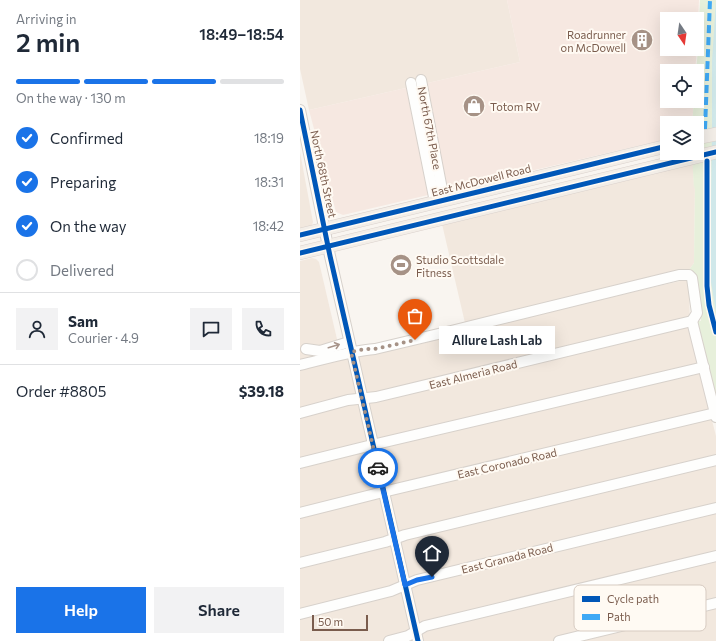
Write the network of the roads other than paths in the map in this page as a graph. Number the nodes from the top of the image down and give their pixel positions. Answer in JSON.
{"nodes":[{"id":1,"x":416,"y":82,"type":"dead end"},
{"id":2,"x":300,"y":110,"type":"edge"},
{"id":3,"x":660,"y":148,"type":"edge"},
{"id":4,"x":712,"y":153,"type":"edge"},
{"id":5,"x":462,"y":195,"type":"junction"},
{"id":6,"x":440,"y":201,"type":"junction"},
{"id":7,"x":467,"y":212,"type":"junction"},
{"id":8,"x":325,"y":229,"type":"junction"},
{"id":9,"x":300,"y":235,"type":"edge"},
{"id":10,"x":328,"y":246,"type":"junction"},
{"id":11,"x":300,"y":253,"type":"edge"},
{"id":12,"x":692,"y":321,"type":"junction"},
{"id":13,"x":349,"y":342,"type":"junction"},
{"id":14,"x":306,"y":349,"type":"dead end"},
{"id":15,"x":351,"y":352,"type":"junction"},
{"id":16,"x":300,"y":365,"type":"edge"},
{"id":17,"x":704,"y":367,"type":"junction"},
{"id":18,"x":362,"y":399,"type":"junction"},
{"id":19,"x":300,"y":413,"type":"edge"},
{"id":20,"x":716,"y":415,"type":"edge"},
{"id":21,"x":372,"y":445,"type":"junction"},
{"id":22,"x":716,"y":460,"type":"edge"},
{"id":23,"x":300,"y":463,"type":"edge"},
{"id":24,"x":384,"y":492,"type":"junction"},
{"id":25,"x":716,"y":508,"type":"edge"},
{"id":26,"x":300,"y":513,"type":"edge"},
{"id":27,"x":394,"y":538,"type":"junction"},
{"id":28,"x":716,"y":556,"type":"edge"},
{"id":29,"x":300,"y":563,"type":"edge"},
{"id":30,"x":405,"y":585,"type":"junction"},
{"id":31,"x":595,"y":585,"type":"edge"},
{"id":32,"x":574,"y":590,"type":"edge"},
{"id":33,"x":716,"y":603,"type":"edge"},
{"id":34,"x":706,"y":605,"type":"edge"},
{"id":35,"x":300,"y":614,"type":"edge"},
{"id":36,"x":600,"y":631,"type":"edge"},
{"id":37,"x":417,"y":636,"type":"edge"},
{"id":38,"x":389,"y":641,"type":"edge"},
{"id":39,"x":559,"y":641,"type":"edge"}],
"edges":[{"from":1,"to":6,"type":"street","name":"North 67th Place"},
{"from":2,"to":8,"type":"street","name":"North 68th Street"},
{"from":3,"to":5,"type":"main road","name":"East McDowell Road"},
{"from":4,"to":7,"type":"main road"},
{"from":5,"to":6,"type":"main road","name":"East McDowell Road"},
{"from":5,"to":7,"type":"main road"},
{"from":6,"to":8,"type":"main road","name":"East McDowell Road"},
{"from":7,"to":10,"type":"main road"},
{"from":8,"to":9,"type":"main road","name":"East McDowell Road"},
{"from":8,"to":10,"type":"street","name":"North 68th Street"},
{"from":10,"to":11,"type":"main road"},
{"from":10,"to":13,"type":"street","name":"North 68th Street"},
{"from":12,"to":15,"type":"street"},
{"from":12,"to":17,"type":"street"},
{"from":12,"to":18,"type":"street","name":"East Almeria Road"},
{"from":14,"to":13,"type":"street","one_way":true},
{"from":13,"to":15,"type":"street","name":"North 68th Street"},
{"from":15,"to":16,"type":"street"},
{"from":15,"to":18,"type":"street","name":"North 68th Street"},
{"from":17,"to":20,"type":"street"},
{"from":17,"to":21,"type":"street"},
{"from":18,"to":19,"type":"street","name":"East Almeria Road"},
{"from":18,"to":21,"type":"street","name":"North 68th Street"},
{"from":20,"to":24,"type":"street","name":"East Coronado Road"},
{"from":21,"to":23,"type":"street"},
{"from":21,"to":24,"type":"street","name":"North 68th Street"},
{"from":22,"to":27,"type":"street"},
{"from":24,"to":26,"type":"street","name":"East Coronado Road"},
{"from":24,"to":27,"type":"street","name":"North 68th Street"},
{"from":25,"to":30,"type":"street","name":"East Granada Road"},
{"from":27,"to":29,"type":"street"},
{"from":27,"to":30,"type":"street","name":"North 68th Street"},
{"from":28,"to":31,"type":"street"},
{"from":30,"to":35,"type":"street","name":"East Granada Road"},
{"from":30,"to":37,"type":"street","name":"North 68th Street"},
{"from":32,"to":37,"type":"street"},
{"from":33,"to":34,"type":"street"},
{"from":36,"to":39,"type":"street"},
{"from":37,"to":38,"type":"street"}]}
